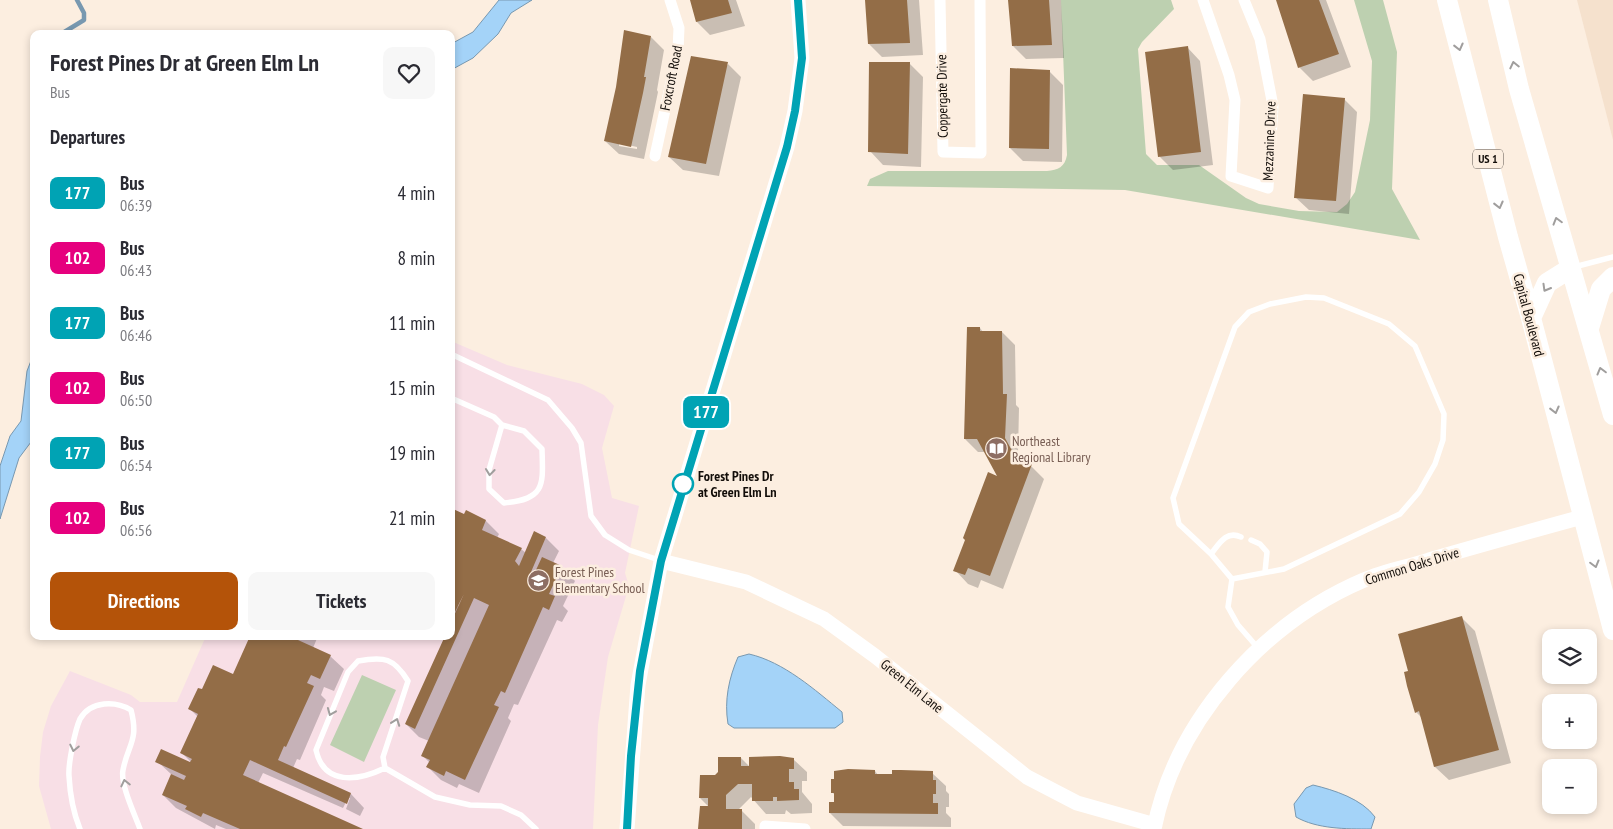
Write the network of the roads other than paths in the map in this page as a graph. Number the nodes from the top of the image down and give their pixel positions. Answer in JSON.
{"nodes":[{"id":1,"x":670,"y":0,"type":"edge"},
{"id":2,"x":798,"y":0,"type":"edge"},
{"id":3,"x":940,"y":0,"type":"edge"},
{"id":4,"x":980,"y":0,"type":"edge"},
{"id":5,"x":1203,"y":0,"type":"edge"},
{"id":6,"x":1244,"y":0,"type":"edge"},
{"id":7,"x":1447,"y":0,"type":"edge"},
{"id":8,"x":1485,"y":0,"type":"edge"},
{"id":9,"x":1498,"y":0,"type":"edge"},
{"id":10,"x":1508,"y":41,"type":"junction"},
{"id":11,"x":655,"y":156,"type":"dead end"},
{"id":12,"x":1613,"y":257,"type":"edge"},
{"id":13,"x":1571,"y":268,"type":"junction"},
{"id":14,"x":1613,"y":277,"type":"edge"},
{"id":15,"x":1531,"y":318,"type":"junction"},
{"id":16,"x":1589,"y":328,"type":"junction"},
{"id":17,"x":455,"y":356,"type":"edge"},
{"id":18,"x":455,"y":400,"type":"edge"},
{"id":19,"x":1613,"y":415,"type":"edge"},
{"id":20,"x":502,"y":425,"type":"junction"},
{"id":21,"x":1582,"y":517,"type":"junction"},
{"id":22,"x":1241,"y":537,"type":"dead end"},
{"id":23,"x":1251,"y":540,"type":"dead end"},
{"id":24,"x":1211,"y":554,"type":"junction"},
{"id":25,"x":661,"y":561,"type":"junction"},
{"id":26,"x":1265,"y":572,"type":"junction"},
{"id":27,"x":1232,"y":579,"type":"junction"},
{"id":28,"x":1613,"y":630,"type":"edge"},
{"id":29,"x":1259,"y":649,"type":"junction"},
{"id":30,"x":384,"y":768,"type":"junction"},
{"id":31,"x":1155,"y":827,"type":"edge"},
{"id":32,"x":80,"y":829,"type":"edge"},
{"id":33,"x":140,"y":829,"type":"edge"},
{"id":34,"x":536,"y":829,"type":"edge"},
{"id":35,"x":627,"y":829,"type":"edge"},
{"id":36,"x":765,"y":829,"type":"edge"},
{"id":37,"x":805,"y":829,"type":"edge"}],
"edges":[{"from":1,"to":11,"type":"street","name":"Foxcroft Road"},
{"from":2,"to":25,"type":"street"},
{"from":3,"to":4,"type":"street","name":"Coppergate Drive"},
{"from":5,"to":6,"type":"street","name":"Mezzanine Drive"},
{"from":7,"to":15,"type":"highway","name":"Capital Boulevard","number":"US 1","one_way":true},
{"from":8,"to":10,"type":"highway"},
{"from":9,"to":10,"type":"highway"},
{"from":13,"to":10,"type":"highway","one_way":true},
{"from":12,"to":13,"type":"lane"},
{"from":13,"to":15,"type":"highway","one_way":true},
{"from":13,"to":16,"type":"highway"},
{"from":14,"to":16,"type":"highway"},
{"from":15,"to":21,"type":"highway","name":"Capital Boulevard","number":"US 1","one_way":true},
{"from":19,"to":16,"type":"highway","one_way":true},
{"from":17,"to":25,"type":"lane"},
{"from":18,"to":20,"type":"lane"},
{"from":20,"to":20,"type":"lane","one_way":true},
{"from":21,"to":28,"type":"highway","name":"Capital Boulevard","number":"US 1","one_way":true},
{"from":21,"to":29,"type":"street","name":"Common Oaks Drive"},
{"from":22,"to":24,"type":"lane"},
{"from":23,"to":26,"type":"lane"},
{"from":24,"to":26,"type":"lane"},
{"from":24,"to":27,"type":"lane"},
{"from":25,"to":31,"type":"street","name":"Green Elm Lane"},
{"from":25,"to":35,"type":"street"},
{"from":26,"to":27,"type":"lane"},
{"from":27,"to":29,"type":"lane"},
{"from":29,"to":31,"type":"street","name":"Common Oaks Drive"},
{"from":30,"to":30,"type":"lane","one_way":true},
{"from":30,"to":34,"type":"lane"},
{"from":33,"to":32,"type":"lane","one_way":true},
{"from":36,"to":37,"type":"street"}]}
